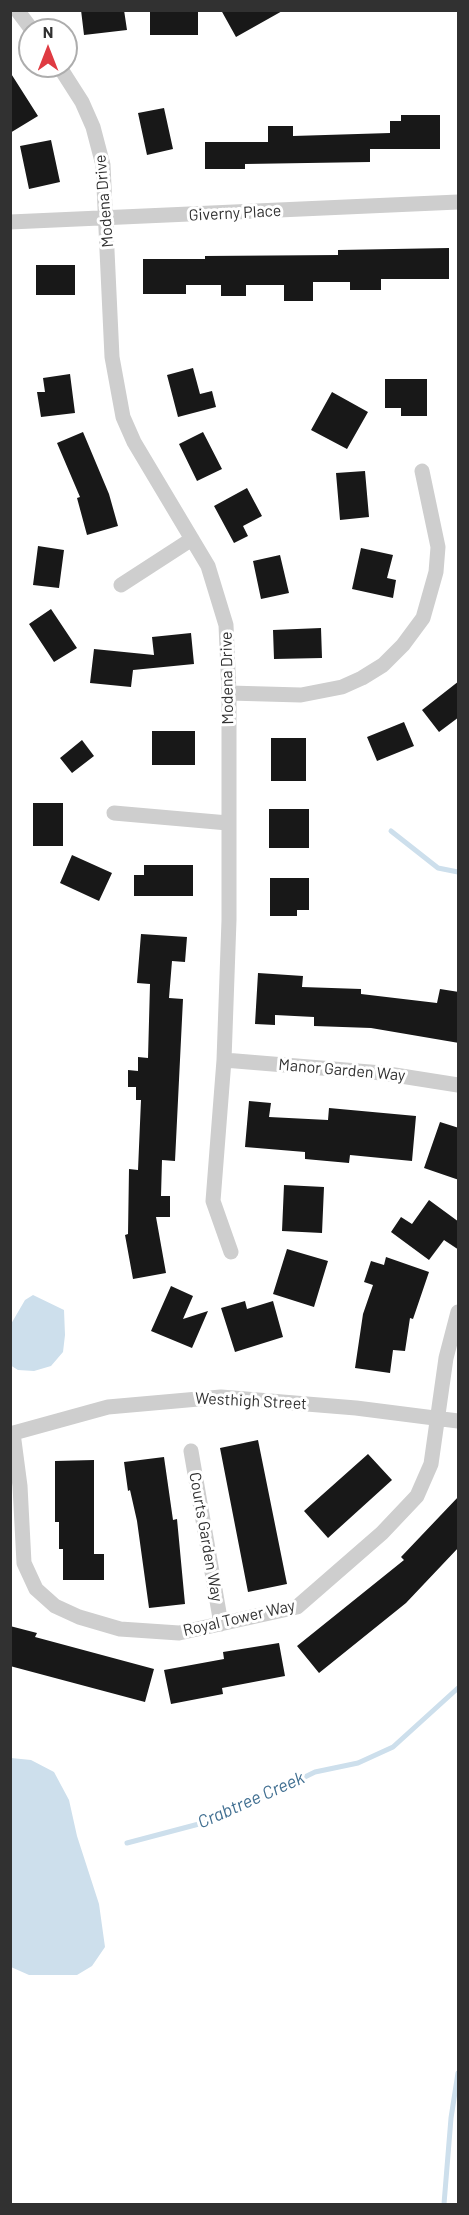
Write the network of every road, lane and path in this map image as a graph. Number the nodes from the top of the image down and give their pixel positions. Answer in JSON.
{"nodes":[{"id":1,"x":67,"y":78,"type":"edge"},
{"id":2,"x":459,"y":202,"type":"edge"},
{"id":3,"x":107,"y":218,"type":"junction"},
{"id":4,"x":10,"y":222,"type":"edge"},
{"id":5,"x":422,"y":471,"type":"dead end"},
{"id":6,"x":192,"y":539,"type":"junction"},
{"id":7,"x":121,"y":585,"type":"dead end"},
{"id":8,"x":229,"y":693,"type":"junction"},
{"id":9,"x":114,"y":813,"type":"dead end"},
{"id":10,"x":228,"y":823,"type":"junction"},
{"id":11,"x":224,"y":1060,"type":"junction"},
{"id":12,"x":459,"y":1084,"type":"edge"},
{"id":13,"x":231,"y":1252,"type":"dead end"},
{"id":14,"x":459,"y":1312,"type":"edge"},
{"id":15,"x":438,"y":1419,"type":"junction"},
{"id":16,"x":459,"y":1421,"type":"edge"},
{"id":17,"x":12,"y":1433,"type":"edge"},
{"id":18,"x":191,"y":1451,"type":"dead end"},
{"id":19,"x":221,"y":1624,"type":"junction"}],
"edges":[{"from":1,"to":3,"type":"street","name":"Modena Drive"},
{"from":2,"to":3,"type":"street","name":"Giverny Place"},
{"from":3,"to":4,"type":"street","name":"Giverny Place"},
{"from":3,"to":6,"type":"street","name":"Modena Drive"},
{"from":5,"to":8,"type":"street"},
{"from":6,"to":7,"type":"street"},
{"from":6,"to":8,"type":"street","name":"Modena Drive"},
{"from":8,"to":10,"type":"street","name":"Modena Drive"},
{"from":9,"to":10,"type":"street"},
{"from":10,"to":11,"type":"street","name":"Modena Drive"},
{"from":11,"to":12,"type":"street","name":"Manor Garden Way"},
{"from":11,"to":13,"type":"street","name":"Modena Drive"},
{"from":14,"to":15,"type":"street","name":"Royal Tower Way"},
{"from":15,"to":16,"type":"street","name":"Westhigh Street"},
{"from":15,"to":17,"type":"street","name":"Westhigh Street"},
{"from":15,"to":19,"type":"street","name":"Royal Tower Way"},
{"from":17,"to":19,"type":"street","name":"Royal Tower Way"},
{"from":18,"to":19,"type":"street","name":"Courts Garden Way"}]}
